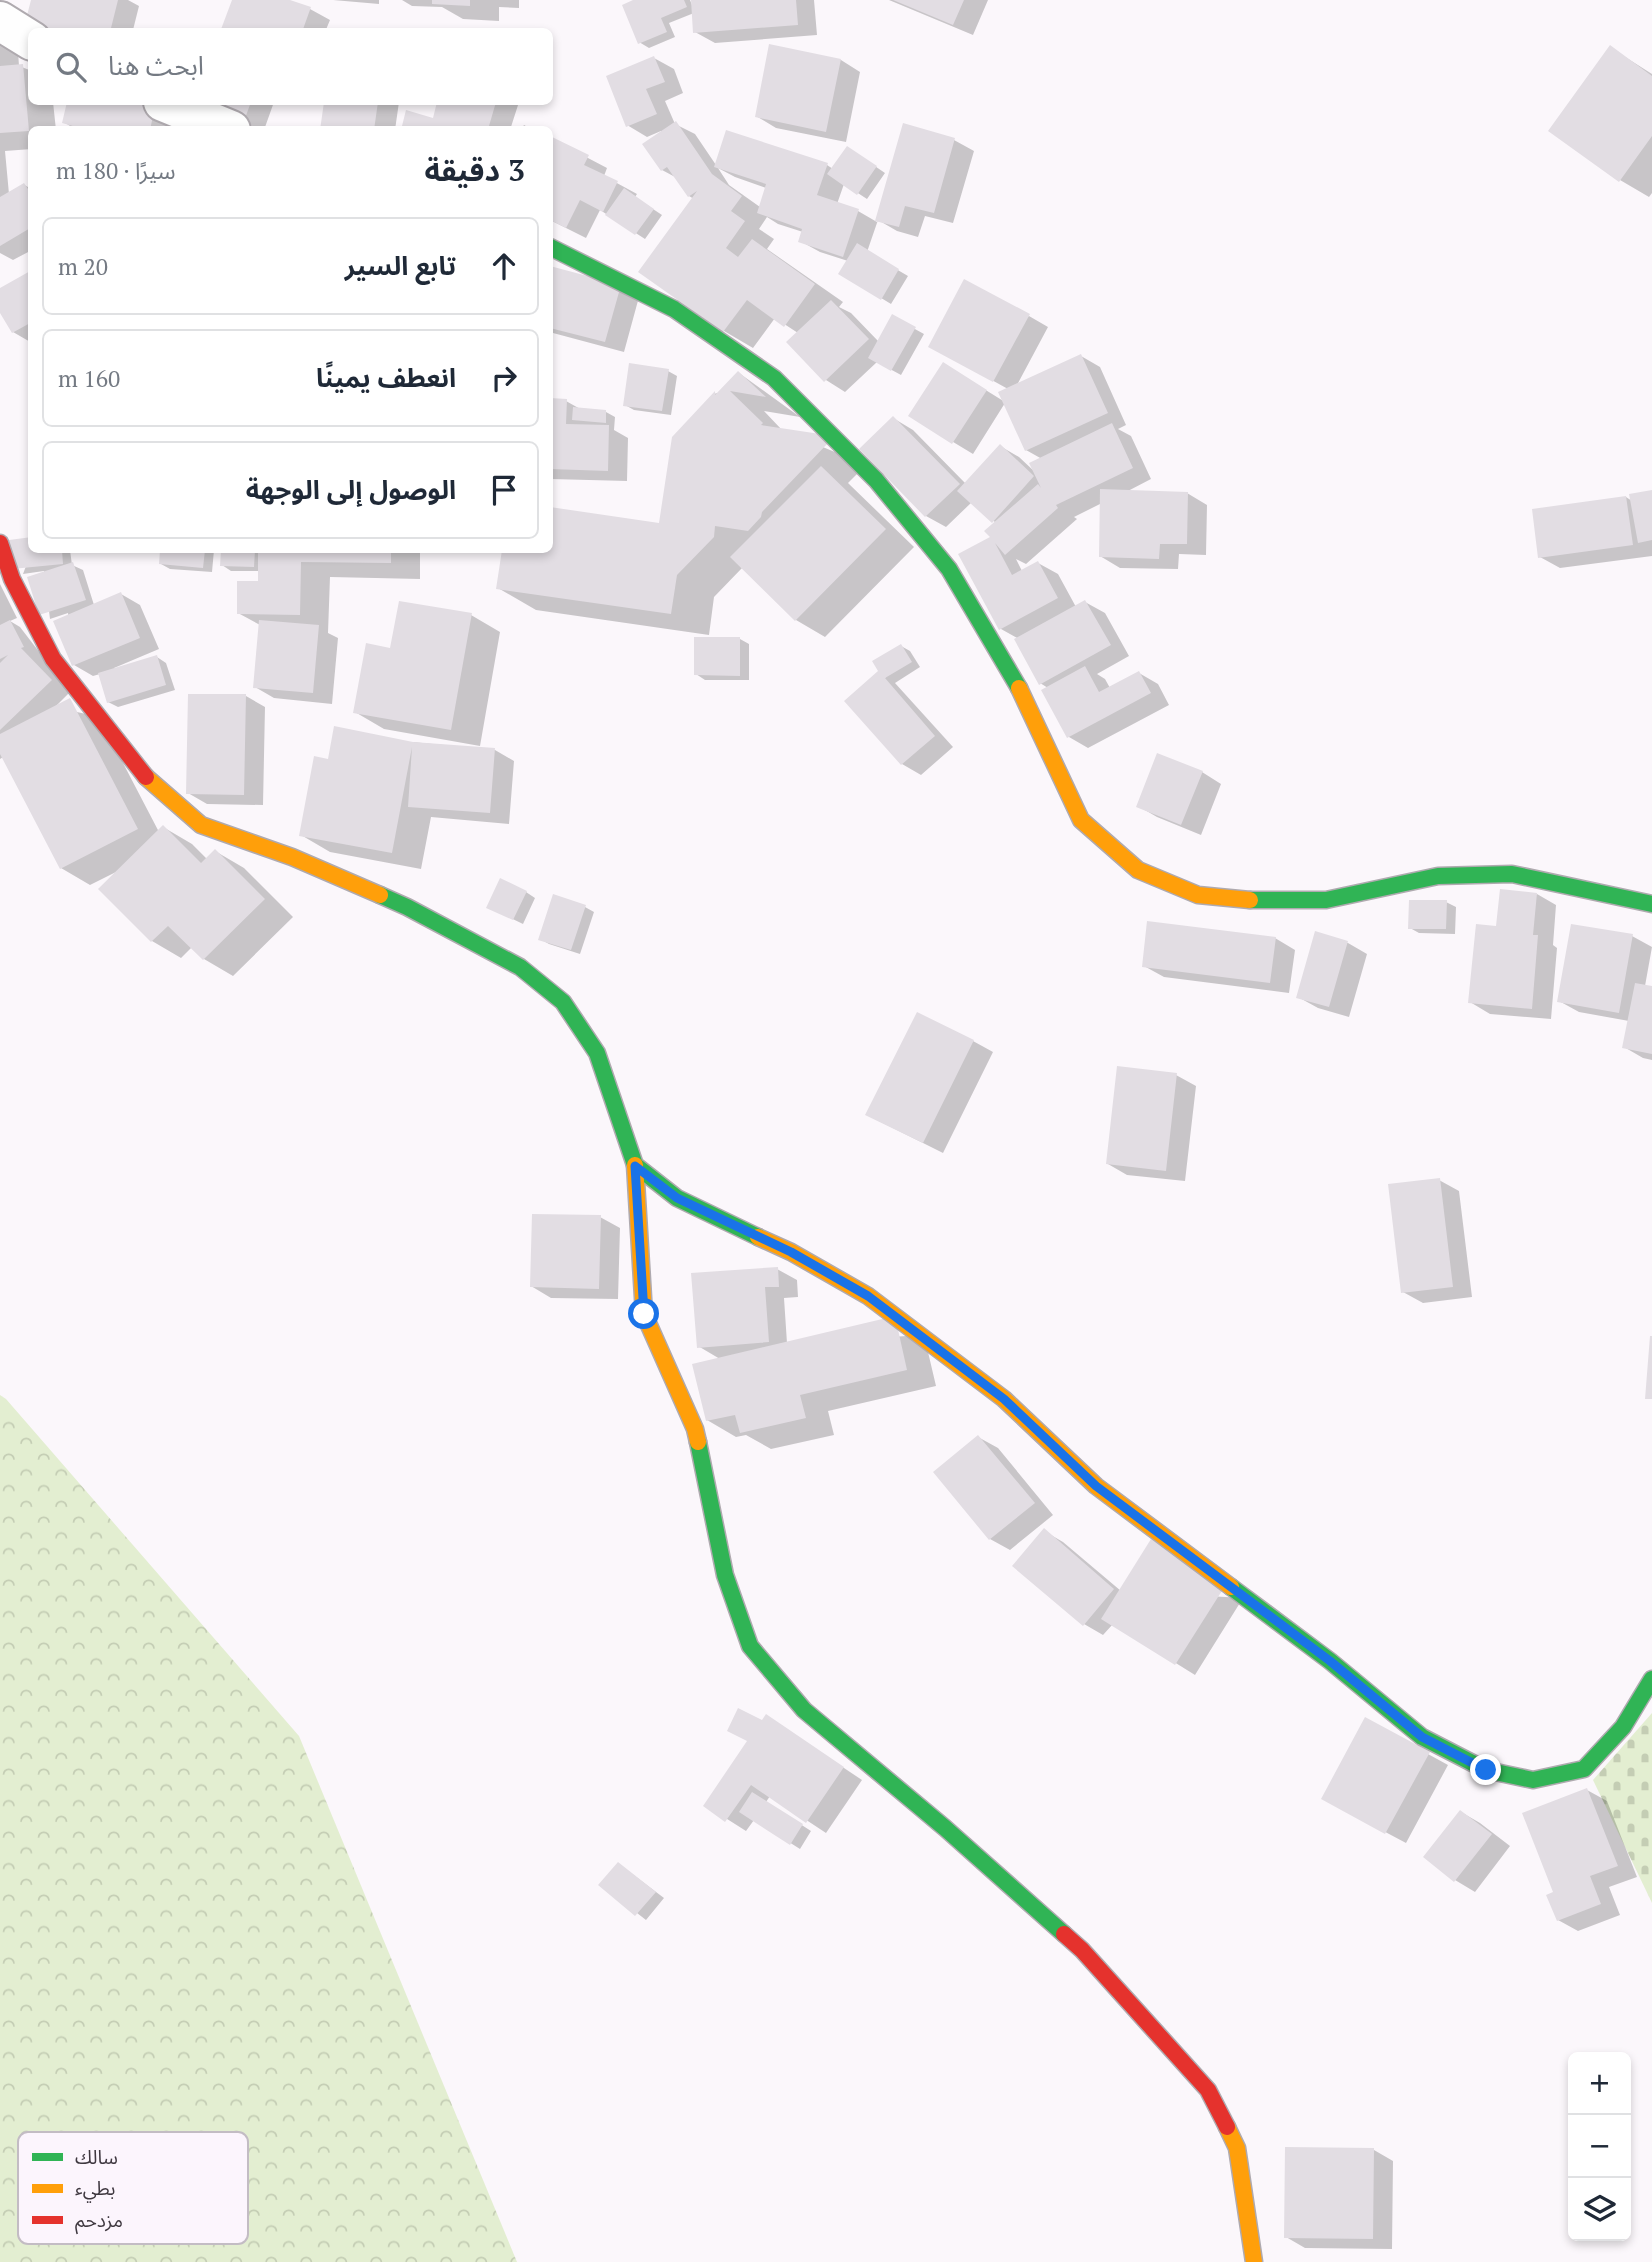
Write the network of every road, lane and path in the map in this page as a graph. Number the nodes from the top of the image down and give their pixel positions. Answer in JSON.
{"nodes":[{"id":1,"x":0,"y":21,"type":"edge"},
{"id":2,"x":28,"y":38,"type":"edge"},
{"id":3,"x":170,"y":105,"type":"edge"},
{"id":4,"x":221,"y":126,"type":"edge"},
{"id":5,"x":553,"y":248,"type":"edge"},
{"id":6,"x":0,"y":543,"type":"edge"},
{"id":7,"x":1652,"y":904,"type":"edge"},
{"id":8,"x":635,"y":1166,"type":"junction"},
{"id":9,"x":1652,"y":1679,"type":"edge"},
{"id":10,"x":1254,"y":2262,"type":"edge"}],
"edges":[{"from":1,"to":2,"type":"street"},
{"from":3,"to":4,"type":"street"},
{"from":5,"to":7,"type":"street"},
{"from":6,"to":8,"type":"street"},
{"from":8,"to":9,"type":"street"},
{"from":8,"to":10,"type":"street"}]}
